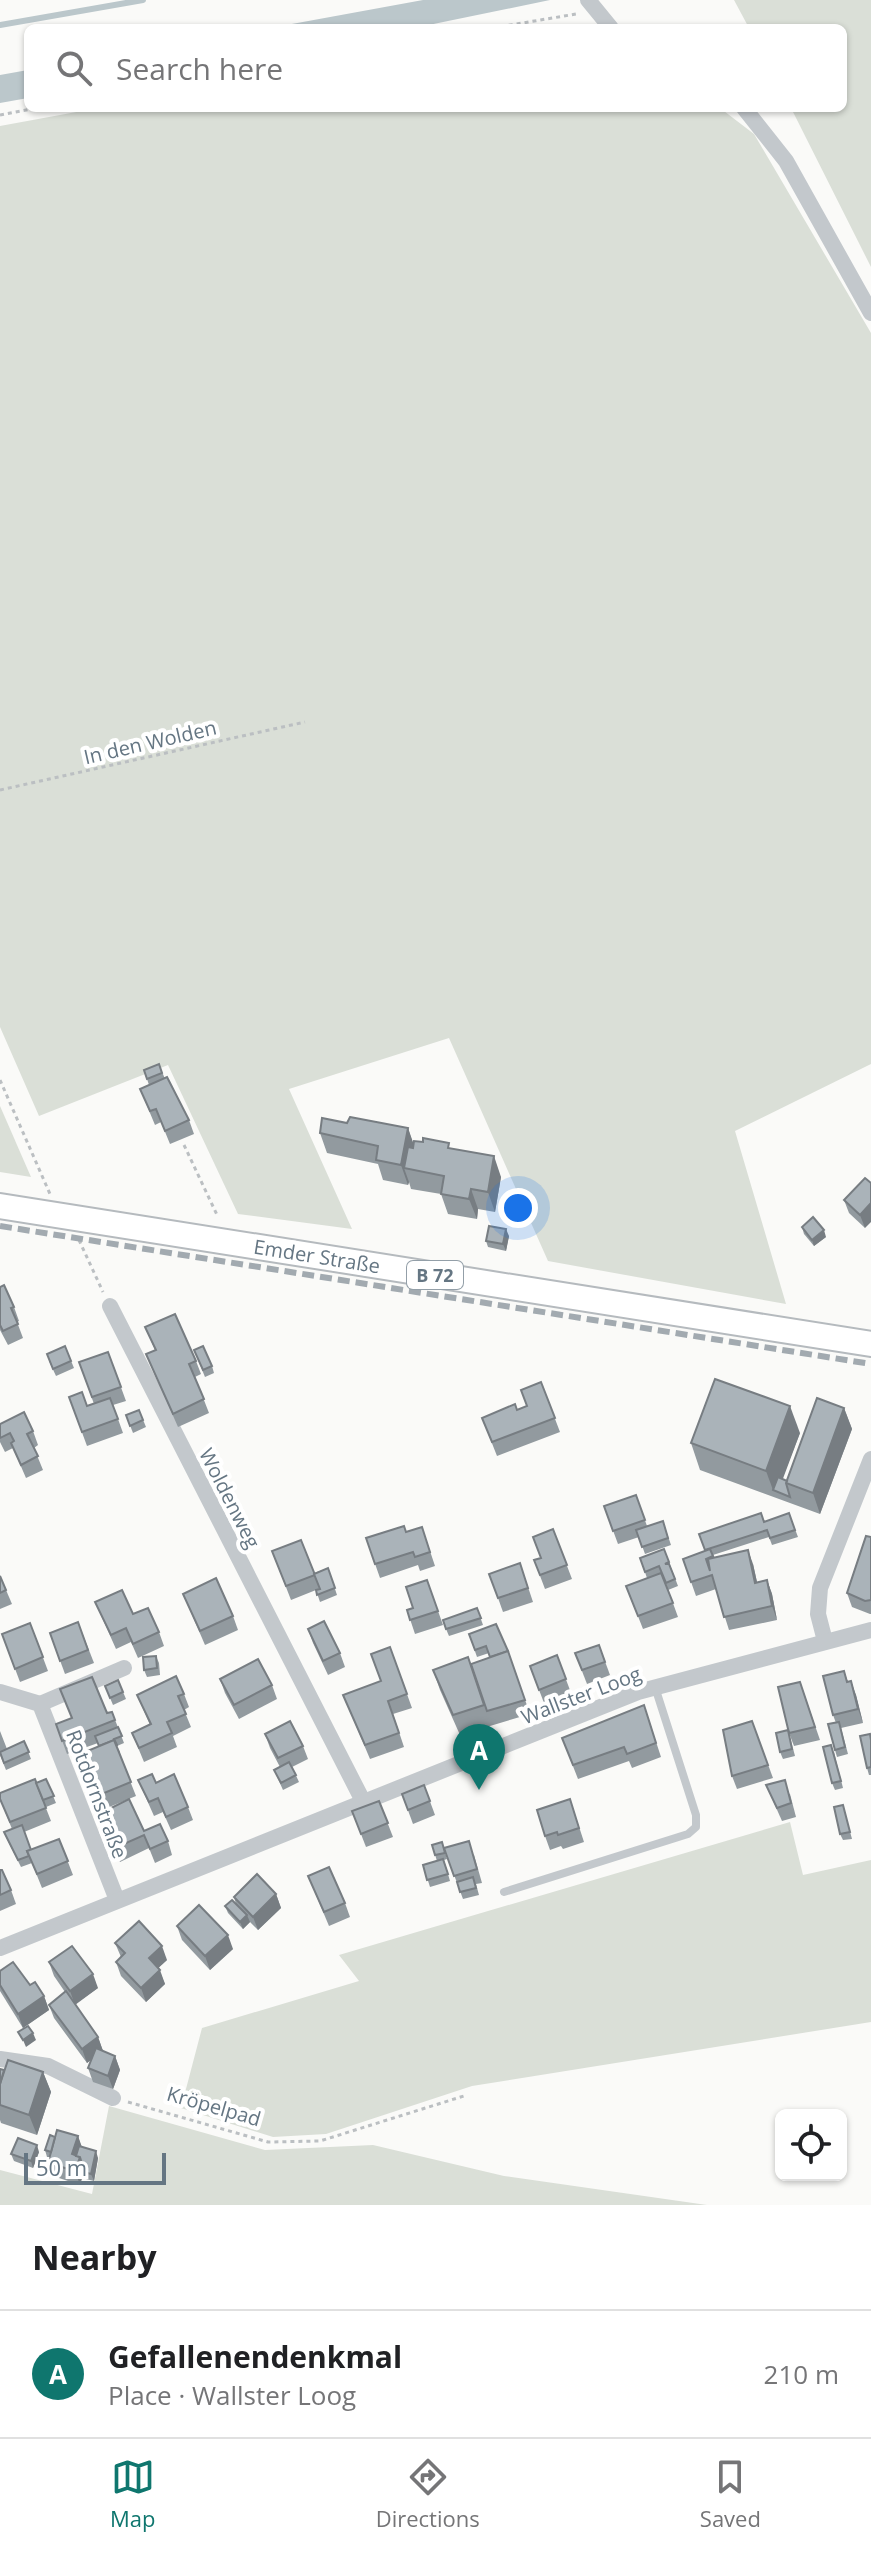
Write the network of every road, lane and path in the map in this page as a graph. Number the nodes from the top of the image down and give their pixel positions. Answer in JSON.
{"nodes":[{"id":1,"x":591,"y":4,"type":"edge"},
{"id":2,"x":509,"y":24,"type":"edge"},
{"id":3,"x":608,"y":24,"type":"edge"},
{"id":4,"x":24,"y":110,"type":"edge"},
{"id":5,"x":747,"y":112,"type":"edge"},
{"id":6,"x":0,"y":115,"type":"edge"},
{"id":7,"x":871,"y":313,"type":"edge"},
{"id":8,"x":305,"y":722,"type":"dead end"},
{"id":9,"x":0,"y":790,"type":"edge"},
{"id":10,"x":0,"y":1080,"type":"edge"},
{"id":11,"x":184,"y":1145,"type":"dead end"},
{"id":12,"x":0,"y":1206,"type":"edge"},
{"id":13,"x":50,"y":1214,"type":"junction"},
{"id":14,"x":82,"y":1219,"type":"junction"},
{"id":15,"x":219,"y":1226,"type":"dead end"},
{"id":16,"x":110,"y":1306,"type":"joint"},
{"id":17,"x":871,"y":1344,"type":"edge"},
{"id":18,"x":871,"y":1459,"type":"edge"},
{"id":19,"x":871,"y":1630,"type":"edge"},
{"id":20,"x":825,"y":1641,"type":"junction"},
{"id":21,"x":124,"y":1668,"type":"dead end"},
{"id":22,"x":655,"y":1687,"type":"junction"},
{"id":23,"x":0,"y":1692,"type":"edge"},
{"id":24,"x":40,"y":1704,"type":"junction"},
{"id":25,"x":364,"y":1803,"type":"junction"},
{"id":26,"x":504,"y":1892,"type":"dead end"},
{"id":27,"x":117,"y":1900,"type":"junction"},
{"id":28,"x":0,"y":1948,"type":"edge"},
{"id":29,"x":0,"y":2059,"type":"edge"},
{"id":30,"x":467,"y":2095,"type":"dead end"},
{"id":31,"x":113,"y":2098,"type":"joint"}],
"edges":[{"from":1,"to":2,"type":"path"},
{"from":1,"to":3,"type":"street"},
{"from":4,"to":6,"type":"path"},
{"from":5,"to":7,"type":"street"},
{"from":8,"to":9,"type":"path","name":"In den Wolden"},
{"from":10,"to":13,"type":"path"},
{"from":11,"to":15,"type":"path"},
{"from":12,"to":13,"type":"main road","name":"Emder Straße","number":"B 72"},
{"from":13,"to":14,"type":"main road","name":"Emder Straße","number":"B 72"},
{"from":14,"to":16,"type":"path"},
{"from":14,"to":17,"type":"main road","name":"Emder Straße","number":"B 72"},
{"from":16,"to":25,"type":"street","name":"Woldenweg"},
{"from":18,"to":20,"type":"street"},
{"from":19,"to":20,"type":"street","name":"Wallster Loog"},
{"from":20,"to":22,"type":"street","name":"Wallster Loog"},
{"from":21,"to":24,"type":"street"},
{"from":22,"to":25,"type":"street","name":"Wallster Loog"},
{"from":22,"to":26,"type":"lane"},
{"from":23,"to":24,"type":"street"},
{"from":24,"to":27,"type":"street","name":"Rotdornstraße"},
{"from":25,"to":27,"type":"street","name":"Wallster Loog"},
{"from":27,"to":28,"type":"street","name":"Wallster Loog"},
{"from":29,"to":31,"type":"street"},
{"from":30,"to":31,"type":"path","name":"Kröpelpad"}]}
